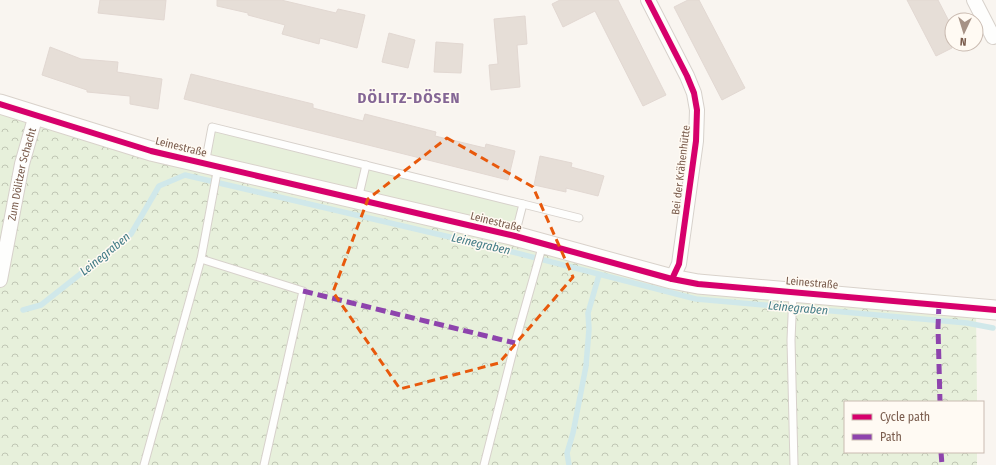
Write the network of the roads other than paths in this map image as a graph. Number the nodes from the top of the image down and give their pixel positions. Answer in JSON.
{"nodes":[{"id":1,"x":648,"y":0,"type":"edge"},
{"id":2,"x":974,"y":0,"type":"edge"},
{"id":3,"x":995,"y":36,"type":"edge"},
{"id":4,"x":0,"y":104,"type":"edge"},
{"id":5,"x":36,"y":115,"type":"junction"},
{"id":6,"x":366,"y":165,"type":"junction"},
{"id":7,"x":214,"y":169,"type":"junction"},
{"id":8,"x":358,"y":199,"type":"junction"},
{"id":9,"x":523,"y":204,"type":"junction"},
{"id":10,"x":579,"y":218,"type":"dead end"},
{"id":11,"x":514,"y":236,"type":"junction"},
{"id":12,"x":542,"y":249,"type":"junction"},
{"id":13,"x":201,"y":259,"type":"junction"},
{"id":14,"x":672,"y":279,"type":"junction"},
{"id":15,"x":0,"y":280,"type":"edge"},
{"id":16,"x":792,"y":296,"type":"junction"},
{"id":17,"x":996,"y":310,"type":"edge"},
{"id":18,"x":144,"y":465,"type":"edge"},
{"id":19,"x":264,"y":465,"type":"edge"},
{"id":20,"x":484,"y":465,"type":"edge"},
{"id":21,"x":794,"y":465,"type":"edge"}],
"edges":[{"from":1,"to":14,"type":"street","name":"Bei der Krähenhütte"},
{"from":2,"to":3,"type":"street"},
{"from":4,"to":5,"type":"main road","name":"Leinestraße"},
{"from":5,"to":7,"type":"main road","name":"Leinestraße"},
{"from":5,"to":15,"type":"street","name":"Zum Dölitzer Schacht"},
{"from":6,"to":7,"type":"lane","name":"Leinestraße"},
{"from":6,"to":8,"type":"lane"},
{"from":6,"to":9,"type":"lane","name":"Leinestraße"},
{"from":7,"to":8,"type":"main road","name":"Leinestraße"},
{"from":7,"to":13,"type":"lane"},
{"from":8,"to":11,"type":"main road","name":"Leinestraße"},
{"from":9,"to":10,"type":"lane","name":"Leinestraße"},
{"from":9,"to":11,"type":"lane","name":"Leinestraße"},
{"from":11,"to":12,"type":"main road","name":"Leinestraße"},
{"from":12,"to":14,"type":"main road","name":"Leinestraße"},
{"from":12,"to":20,"type":"lane"},
{"from":13,"to":18,"type":"lane"},
{"from":13,"to":19,"type":"lane"},
{"from":14,"to":16,"type":"main road","name":"Leinestraße"},
{"from":16,"to":17,"type":"main road","name":"Leinestraße"},
{"from":16,"to":21,"type":"lane"}]}
